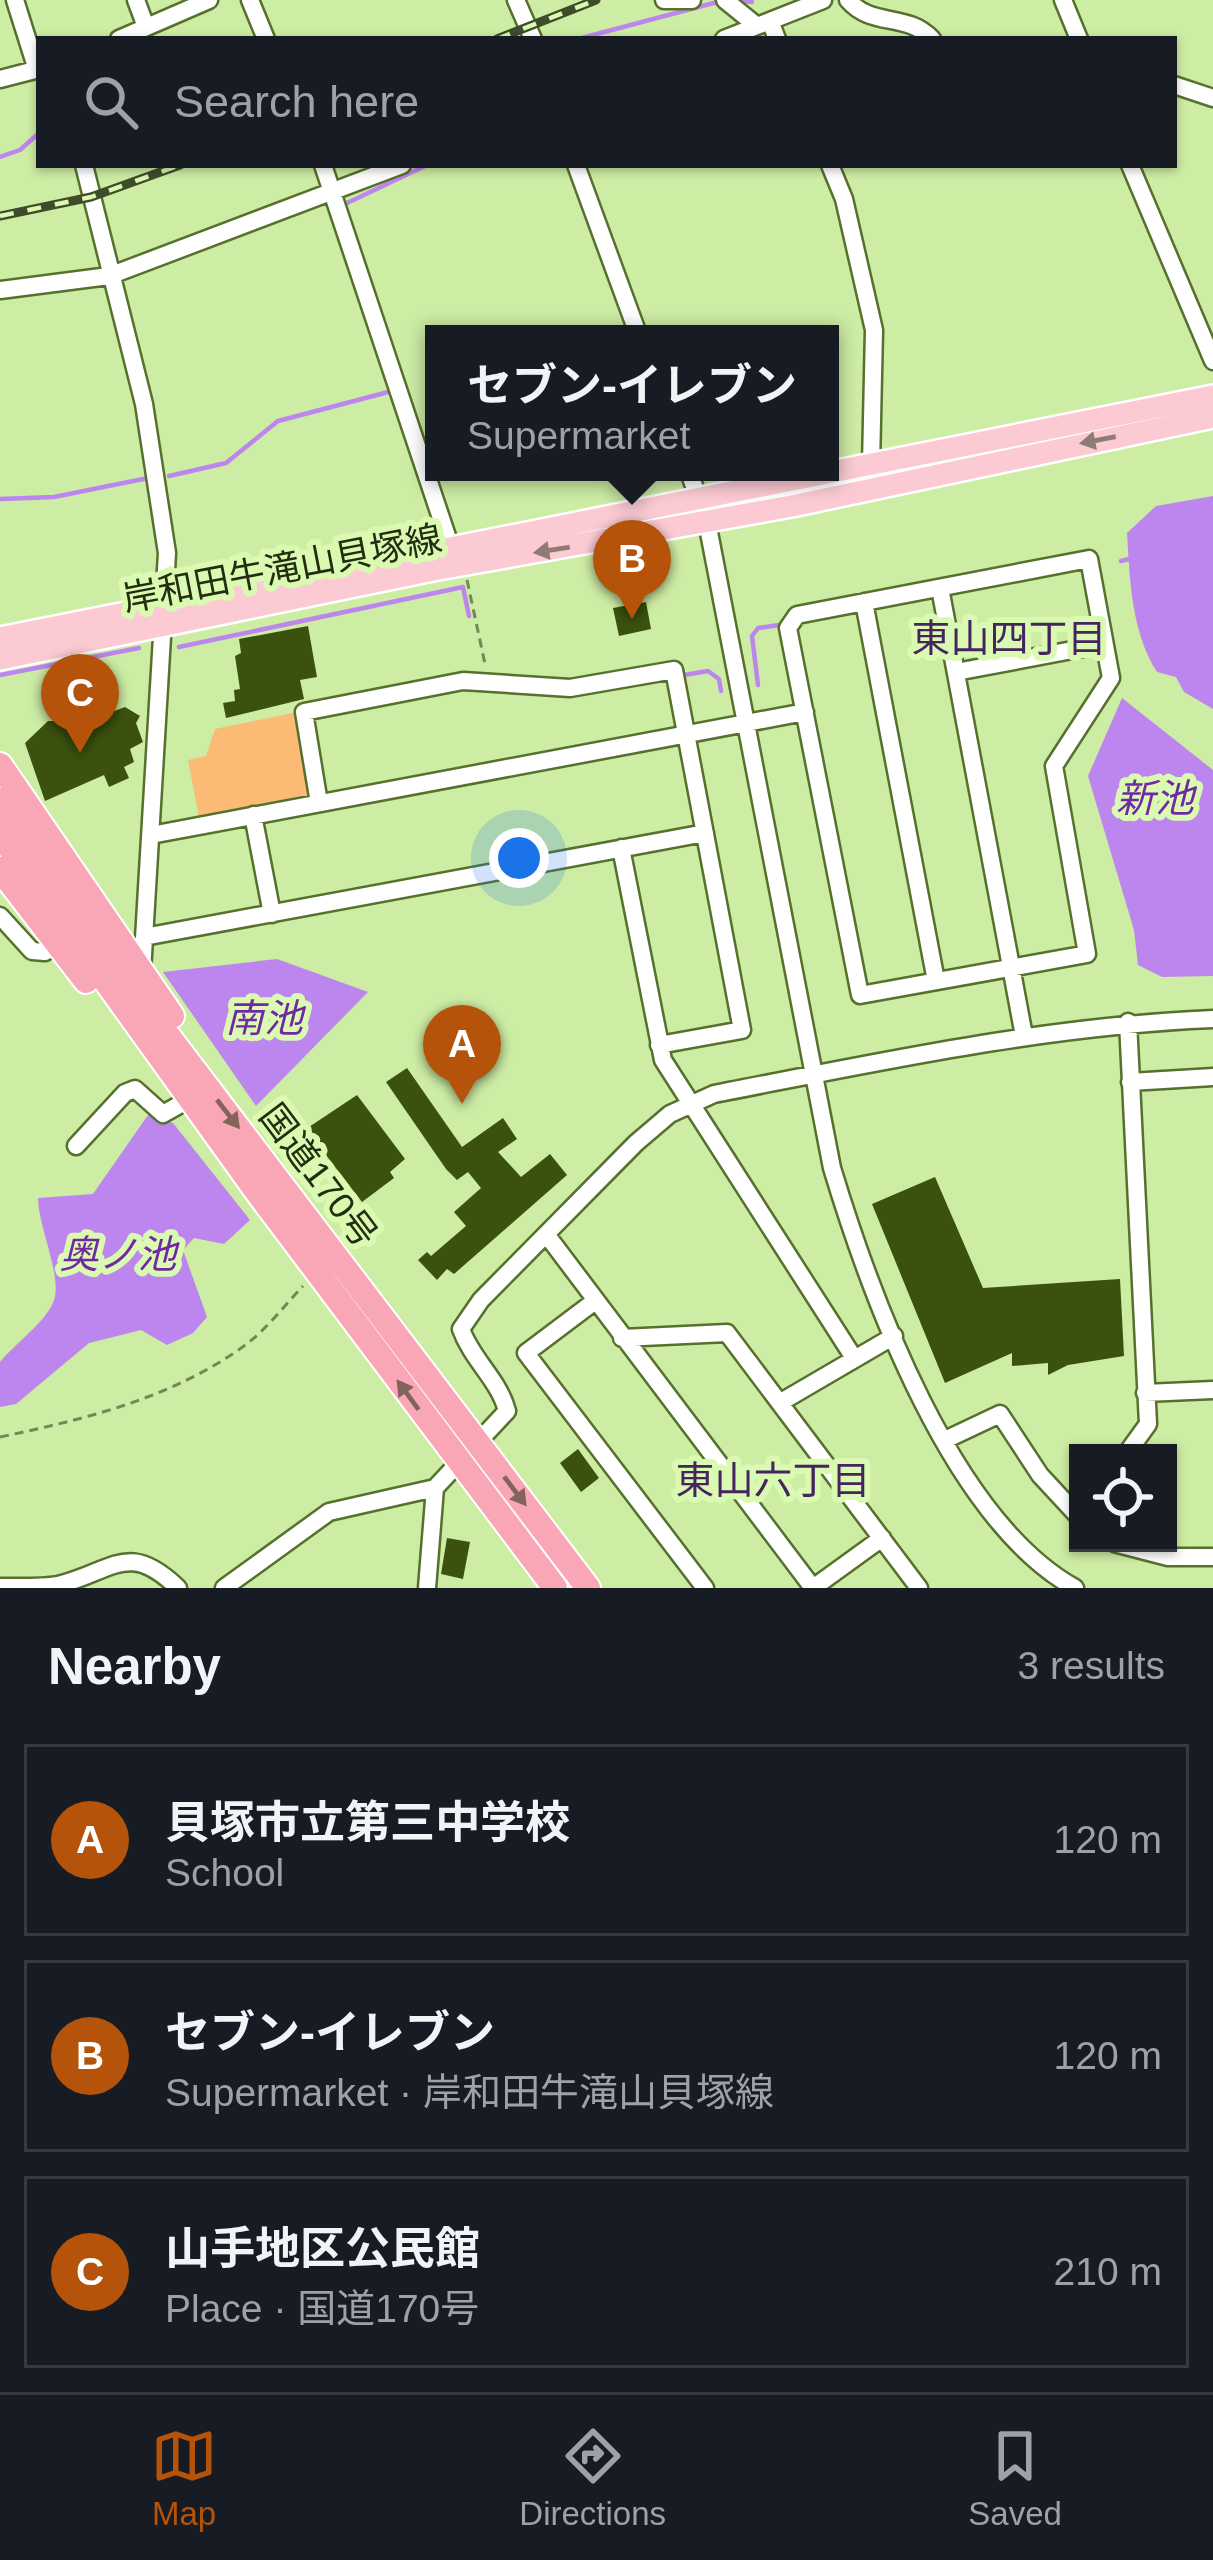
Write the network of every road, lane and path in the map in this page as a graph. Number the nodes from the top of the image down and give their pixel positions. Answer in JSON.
{"nodes":[{"id":1,"x":15,"y":0,"type":"edge"},
{"id":2,"x":136,"y":0,"type":"edge"},
{"id":3,"x":209,"y":0,"type":"edge"},
{"id":4,"x":250,"y":0,"type":"edge"},
{"id":5,"x":517,"y":0,"type":"edge"},
{"id":6,"x":664,"y":0,"type":"edge"},
{"id":7,"x":692,"y":0,"type":"edge"},
{"id":8,"x":725,"y":0,"type":"edge"},
{"id":9,"x":823,"y":0,"type":"edge"},
{"id":10,"x":848,"y":0,"type":"edge"},
{"id":11,"x":1063,"y":0,"type":"edge"},
{"id":12,"x":763,"y":24,"type":"junction"},
{"id":13,"x":146,"y":27,"type":"junction"},
{"id":14,"x":125,"y":36,"type":"edge"},
{"id":15,"x":265,"y":36,"type":"edge"},
{"id":16,"x":532,"y":36,"type":"edge"},
{"id":17,"x":732,"y":36,"type":"edge"},
{"id":18,"x":775,"y":36,"type":"edge"},
{"id":19,"x":928,"y":36,"type":"edge"},
{"id":20,"x":1078,"y":36,"type":"edge"},
{"id":21,"x":36,"y":63,"type":"edge"},
{"id":22,"x":36,"y":70,"type":"edge"},
{"id":23,"x":0,"y":79,"type":"edge"},
{"id":24,"x":1177,"y":86,"type":"edge"},
{"id":25,"x":1213,"y":98,"type":"edge"},
{"id":26,"x":85,"y":168,"type":"edge"},
{"id":27,"x":323,"y":168,"type":"edge"},
{"id":28,"x":394,"y":168,"type":"edge"},
{"id":29,"x":577,"y":168,"type":"edge"},
{"id":30,"x":831,"y":168,"type":"edge"},
{"id":31,"x":1131,"y":168,"type":"edge"},
{"id":32,"x":332,"y":192,"type":"junction"},
{"id":33,"x":110,"y":276,"type":"junction"},
{"id":34,"x":0,"y":290,"type":"edge"},
{"id":35,"x":635,"y":325,"type":"edge"},
{"id":36,"x":1213,"y":361,"type":"edge"},
{"id":37,"x":1213,"y":396,"type":"edge"},
{"id":38,"x":1213,"y":417,"type":"edge"},
{"id":39,"x":871,"y":465,"type":"junction"},
{"id":40,"x":425,"y":470,"type":"edge"},
{"id":41,"x":839,"y":471,"type":"edge"},
{"id":42,"x":429,"y":481,"type":"edge"},
{"id":43,"x":692,"y":481,"type":"edge"},
{"id":44,"x":790,"y":481,"type":"edge"},
{"id":45,"x":699,"y":499,"type":"junction"},
{"id":46,"x":707,"y":522,"type":"junction"},
{"id":47,"x":451,"y":548,"type":"junction"},
{"id":48,"x":467,"y":578,"type":"dead end"},
{"id":49,"x":940,"y":588,"type":"junction"},
{"id":50,"x":864,"y":602,"type":"junction"},
{"id":51,"x":166,"y":615,"type":"junction"},
{"id":52,"x":0,"y":638,"type":"edge"},
{"id":53,"x":1104,"y":644,"type":"junction"},
{"id":54,"x":0,"y":659,"type":"edge"},
{"id":55,"x":956,"y":672,"type":"junction"},
{"id":56,"x":488,"y":682,"type":"junction"},
{"id":57,"x":805,"y":712,"type":"junction"},
{"id":58,"x":747,"y":723,"type":"junction"},
{"id":59,"x":686,"y":734,"type":"junction"},
{"id":60,"x":0,"y":766,"type":"edge"},
{"id":61,"x":320,"y":803,"type":"junction"},
{"id":62,"x":254,"y":815,"type":"junction"},
{"id":63,"x":4,"y":817,"type":"edge"},
{"id":64,"x":705,"y":833,"type":"junction"},
{"id":65,"x":151,"y":835,"type":"junction"},
{"id":66,"x":621,"y":848,"type":"junction"},
{"id":67,"x":0,"y":868,"type":"edge"},
{"id":68,"x":272,"y":914,"type":"junction"},
{"id":69,"x":0,"y":916,"type":"edge"},
{"id":70,"x":144,"y":938,"type":"junction"},
{"id":71,"x":58,"y":944,"type":"junction"},
{"id":72,"x":1011,"y":968,"type":"junction"},
{"id":73,"x":142,"y":972,"type":"junction"},
{"id":74,"x":936,"y":981,"type":"junction"},
{"id":75,"x":1213,"y":1018,"type":"edge"},
{"id":76,"x":1128,"y":1022,"type":"junction"},
{"id":77,"x":1024,"y":1036,"type":"junction"},
{"id":78,"x":659,"y":1045,"type":"junction"},
{"id":79,"x":199,"y":1076,"type":"junction"},
{"id":80,"x":814,"y":1076,"type":"junction"},
{"id":81,"x":1213,"y":1077,"type":"edge"},
{"id":82,"x":1130,"y":1082,"type":"junction"},
{"id":83,"x":692,"y":1102,"type":"junction"},
{"id":84,"x":179,"y":1105,"type":"junction"},
{"id":85,"x":76,"y":1146,"type":"dead end"},
{"id":86,"x":258,"y":1193,"type":"junction"},
{"id":87,"x":546,"y":1234,"type":"junction"},
{"id":88,"x":317,"y":1271,"type":"junction"},
{"id":89,"x":595,"y":1301,"type":"junction"},
{"id":90,"x":893,"y":1336,"type":"junction"},
{"id":91,"x":622,"y":1338,"type":"junction"},
{"id":92,"x":854,"y":1358,"type":"junction"},
{"id":93,"x":1213,"y":1390,"type":"edge"},
{"id":94,"x":1145,"y":1393,"type":"junction"},
{"id":95,"x":781,"y":1402,"type":"junction"},
{"id":96,"x":0,"y":1436,"type":"edge"},
{"id":97,"x":945,"y":1440,"type":"junction"},
{"id":98,"x":480,"y":1444,"type":"junction"},
{"id":99,"x":1134,"y":1444,"type":"edge"},
{"id":100,"x":459,"y":1463,"type":"junction"},
{"id":101,"x":435,"y":1488,"type":"junction"},
{"id":102,"x":1069,"y":1506,"type":"edge"},
{"id":103,"x":882,"y":1538,"type":"junction"},
{"id":104,"x":1149,"y":1552,"type":"edge"},
{"id":105,"x":1213,"y":1557,"type":"edge"},
{"id":106,"x":0,"y":1587,"type":"edge"},
{"id":107,"x":228,"y":1587,"type":"edge"},
{"id":108,"x":178,"y":1588,"type":"edge"},
{"id":109,"x":427,"y":1588,"type":"edge"},
{"id":110,"x":555,"y":1588,"type":"edge"},
{"id":111,"x":588,"y":1588,"type":"edge"},
{"id":112,"x":705,"y":1588,"type":"edge"},
{"id":113,"x":920,"y":1588,"type":"edge"},
{"id":114,"x":1075,"y":1588,"type":"edge"}],
"edges":[{"from":1,"to":21,"type":"street"},
{"from":2,"to":13,"type":"street"},
{"from":3,"to":13,"type":"street"},
{"from":4,"to":15,"type":"street"},
{"from":5,"to":16,"type":"street"},
{"from":6,"to":7,"type":"street"},
{"from":8,"to":12,"type":"street"},
{"from":9,"to":12,"type":"street"},
{"from":10,"to":19,"type":"street"},
{"from":11,"to":20,"type":"street"},
{"from":12,"to":17,"type":"street"},
{"from":12,"to":18,"type":"street"},
{"from":13,"to":14,"type":"street"},
{"from":22,"to":23,"type":"street"},
{"from":24,"to":25,"type":"street"},
{"from":26,"to":33,"type":"street"},
{"from":27,"to":32,"type":"street"},
{"from":28,"to":32,"type":"street"},
{"from":29,"to":35,"type":"street"},
{"from":30,"to":39,"type":"street"},
{"from":31,"to":36,"type":"street"},
{"from":32,"to":33,"type":"street"},
{"from":32,"to":40,"type":"street"},
{"from":33,"to":34,"type":"street"},
{"from":33,"to":51,"type":"street"},
{"from":37,"to":39,"type":"main road","name":"岸和田牛滝山貝塚線"},
{"from":38,"to":46,"type":"main road","name":"岸和田牛滝山貝塚線","one_way":true},
{"from":39,"to":41,"type":"main road","name":"岸和田牛滝山貝塚線"},
{"from":42,"to":47,"type":"street"},
{"from":43,"to":45,"type":"street"},
{"from":44,"to":45,"type":"main road","name":"岸和田牛滝山貝塚線"},
{"from":45,"to":46,"type":"street"},
{"from":45,"to":47,"type":"main road","name":"岸和田牛滝山貝塚線"},
{"from":46,"to":51,"type":"main road","name":"岸和田牛滝山貝塚線","one_way":true},
{"from":46,"to":58,"type":"street"},
{"from":47,"to":51,"type":"main road","name":"岸和田牛滝山貝塚線"},
{"from":48,"to":56,"type":"path"},
{"from":49,"to":50,"type":"street"},
{"from":49,"to":53,"type":"street"},
{"from":49,"to":55,"type":"street"},
{"from":50,"to":57,"type":"street"},
{"from":50,"to":74,"type":"street"},
{"from":51,"to":52,"type":"main road","name":"岸和田牛滝山貝塚線"},
{"from":51,"to":54,"type":"main road","name":"岸和田牛滝山貝塚線"},
{"from":51,"to":65,"type":"street"},
{"from":53,"to":55,"type":"street"},
{"from":53,"to":72,"type":"street"},
{"from":55,"to":72,"type":"street"},
{"from":56,"to":59,"type":"street"},
{"from":56,"to":61,"type":"street"},
{"from":57,"to":58,"type":"street"},
{"from":57,"to":74,"type":"street"},
{"from":58,"to":59,"type":"street"},
{"from":58,"to":80,"type":"street"},
{"from":59,"to":61,"type":"street"},
{"from":59,"to":64,"type":"street"},
{"from":60,"to":73,"type":"highway"},
{"from":61,"to":62,"type":"street"},
{"from":62,"to":65,"type":"street"},
{"from":62,"to":68,"type":"street"},
{"from":63,"to":79,"type":"highway","name":"国道170号"},
{"from":63,"to":86,"type":"highway","name":"国道170号"},
{"from":64,"to":66,"type":"street"},
{"from":64,"to":78,"type":"street"},
{"from":65,"to":70,"type":"street"},
{"from":66,"to":68,"type":"street"},
{"from":66,"to":78,"type":"street"},
{"from":67,"to":71,"type":"highway"},
{"from":68,"to":70,"type":"street"},
{"from":69,"to":71,"type":"street"},
{"from":70,"to":73,"type":"street"},
{"from":71,"to":84,"type":"highway"},
{"from":72,"to":74,"type":"street"},
{"from":72,"to":77,"type":"street"},
{"from":73,"to":79,"type":"highway"},
{"from":75,"to":76,"type":"street"},
{"from":76,"to":77,"type":"street"},
{"from":76,"to":82,"type":"street"},
{"from":77,"to":80,"type":"street"},
{"from":78,"to":83,"type":"street"},
{"from":79,"to":98,"type":"highway","name":"国道170号","one_way":true},
{"from":80,"to":83,"type":"street"},
{"from":80,"to":90,"type":"street"},
{"from":81,"to":82,"type":"street"},
{"from":82,"to":94,"type":"street"},
{"from":83,"to":87,"type":"street"},
{"from":83,"to":92,"type":"street"},
{"from":84,"to":85,"type":"street"},
{"from":84,"to":86,"type":"highway"},
{"from":86,"to":88,"type":"highway","name":"国道170号"},
{"from":87,"to":89,"type":"street"},
{"from":87,"to":98,"type":"street"},
{"from":88,"to":96,"type":"path"},
{"from":100,"to":88,"type":"highway","name":"国道170号","one_way":true},
{"from":89,"to":91,"type":"street"},
{"from":89,"to":112,"type":"street"},
{"from":90,"to":92,"type":"street"},
{"from":90,"to":97,"type":"street"},
{"from":91,"to":95,"type":"street"},
{"from":91,"to":103,"type":"street"},
{"from":92,"to":95,"type":"street"},
{"from":93,"to":94,"type":"street"},
{"from":94,"to":99,"type":"street"},
{"from":95,"to":103,"type":"street"},
{"from":97,"to":102,"type":"street"},
{"from":97,"to":114,"type":"street"},
{"from":98,"to":100,"type":"street"},
{"from":98,"to":111,"type":"highway","name":"国道170号","one_way":true},
{"from":100,"to":101,"type":"street"},
{"from":100,"to":110,"type":"highway","name":"国道170号"},
{"from":101,"to":107,"type":"street"},
{"from":101,"to":109,"type":"street"},
{"from":103,"to":113,"type":"street"},
{"from":104,"to":105,"type":"street"},
{"from":106,"to":108,"type":"street"}]}
